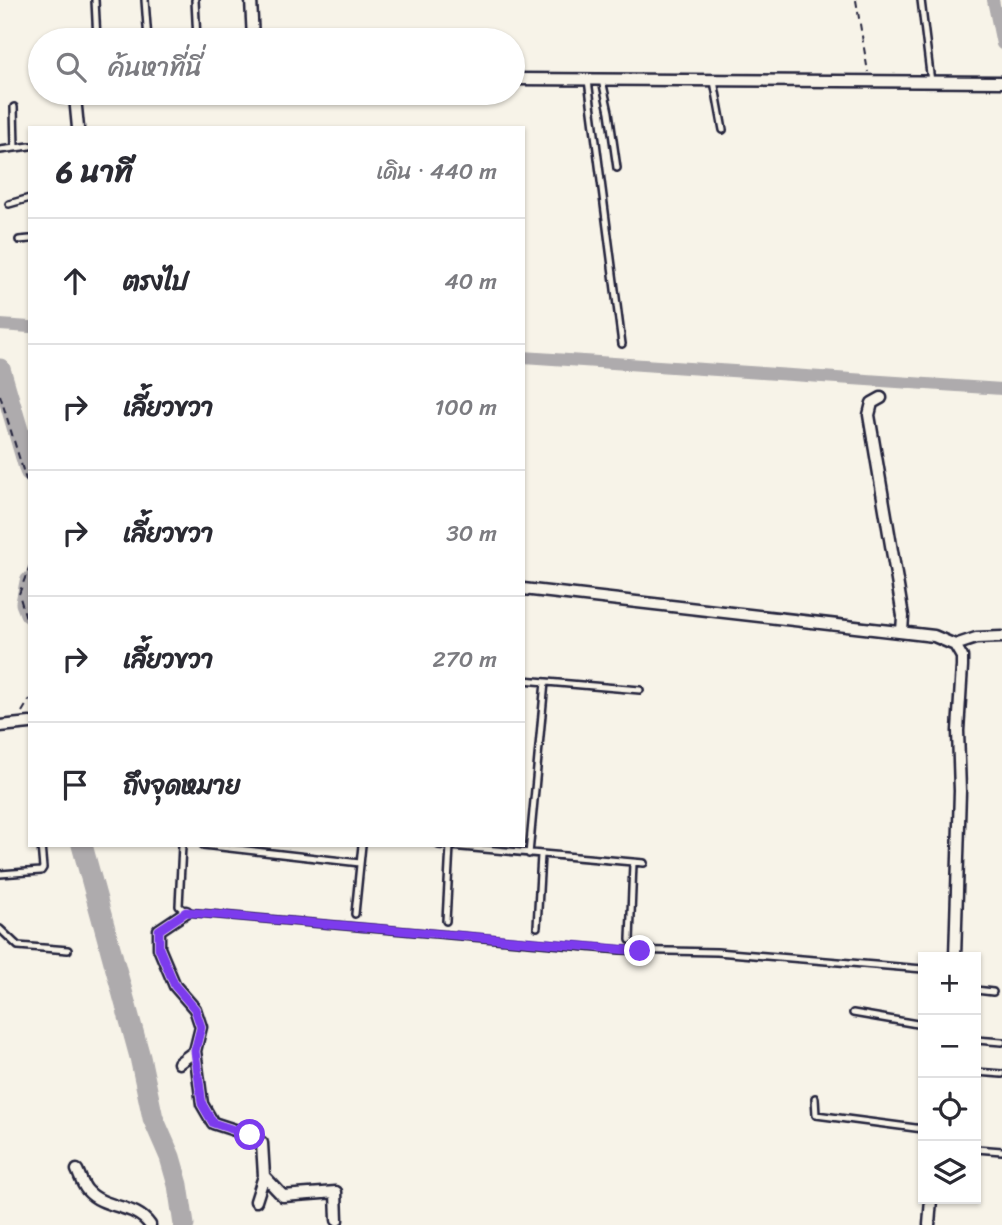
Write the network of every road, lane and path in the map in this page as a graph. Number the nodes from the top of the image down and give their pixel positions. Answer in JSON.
{"nodes":[{"id":1,"x":95,"y":0,"type":"edge"},
{"id":2,"x":145,"y":0,"type":"edge"},
{"id":3,"x":195,"y":0,"type":"edge"},
{"id":4,"x":251,"y":0,"type":"edge"},
{"id":5,"x":856,"y":0,"type":"edge"},
{"id":6,"x":922,"y":0,"type":"edge"},
{"id":7,"x":96,"y":28,"type":"edge"},
{"id":8,"x":147,"y":28,"type":"edge"},
{"id":9,"x":196,"y":28,"type":"edge"},
{"id":10,"x":252,"y":28,"type":"edge"},
{"id":11,"x":525,"y":79,"type":"edge"},
{"id":12,"x":588,"y":80,"type":"junction"},
{"id":13,"x":602,"y":80,"type":"junction"},
{"id":14,"x":714,"y":81,"type":"junction"},
{"id":15,"x":870,"y":82,"type":"junction"},
{"id":16,"x":931,"y":82,"type":"junction"},
{"id":17,"x":1002,"y":82,"type":"edge"},
{"id":18,"x":76,"y":105,"type":"edge"},
{"id":19,"x":14,"y":107,"type":"dead end"},
{"id":20,"x":78,"y":126,"type":"edge"},
{"id":21,"x":723,"y":130,"type":"dead end"},
{"id":22,"x":28,"y":146,"type":"edge"},
{"id":23,"x":15,"y":148,"type":"junction"},
{"id":24,"x":0,"y":150,"type":"edge"},
{"id":25,"x":617,"y":168,"type":"dead end"},
{"id":26,"x":28,"y":199,"type":"edge"},
{"id":27,"x":9,"y":204,"type":"dead end"},
{"id":28,"x":28,"y":239,"type":"edge"},
{"id":29,"x":19,"y":240,"type":"dead end"},
{"id":30,"x":622,"y":344,"type":"dead end"},
{"id":31,"x":0,"y":395,"type":"edge"},
{"id":32,"x":881,"y":398,"type":"dead end"},
{"id":33,"x":28,"y":486,"type":"edge"},
{"id":34,"x":28,"y":570,"type":"edge"},
{"id":35,"x":525,"y":589,"type":"edge"},
{"id":36,"x":28,"y":625,"type":"edge"},
{"id":37,"x":902,"y":632,"type":"junction"},
{"id":38,"x":1002,"y":637,"type":"edge"},
{"id":39,"x":955,"y":645,"type":"junction"},
{"id":40,"x":525,"y":680,"type":"edge"},
{"id":41,"x":545,"y":682,"type":"junction"},
{"id":42,"x":640,"y":690,"type":"dead end"},
{"id":43,"x":28,"y":703,"type":"edge"},
{"id":44,"x":21,"y":716,"type":"dead end"},
{"id":45,"x":28,"y":723,"type":"edge"},
{"id":46,"x":0,"y":726,"type":"edge"},
{"id":47,"x":41,"y":847,"type":"edge"},
{"id":48,"x":182,"y":847,"type":"edge"},
{"id":49,"x":220,"y":847,"type":"edge"},
{"id":50,"x":362,"y":847,"type":"edge"},
{"id":51,"x":450,"y":847,"type":"edge"},
{"id":52,"x":460,"y":847,"type":"edge"},
{"id":53,"x":529,"y":854,"type":"junction"},
{"id":54,"x":541,"y":855,"type":"junction"},
{"id":55,"x":360,"y":863,"type":"junction"},
{"id":56,"x":633,"y":863,"type":"junction"},
{"id":57,"x":644,"y":863,"type":"dead end"},
{"id":58,"x":0,"y":874,"type":"edge"},
{"id":59,"x":186,"y":912,"type":"junction"},
{"id":60,"x":355,"y":914,"type":"dead end"},
{"id":61,"x":446,"y":921,"type":"dead end"},
{"id":62,"x":537,"y":927,"type":"dead end"},
{"id":63,"x":0,"y":929,"type":"edge"},
{"id":64,"x":630,"y":940,"type":"dead end"},
{"id":65,"x":68,"y":950,"type":"dead end"},
{"id":66,"x":955,"y":952,"type":"edge"},
{"id":67,"x":918,"y":969,"type":"edge"},
{"id":68,"x":981,"y":991,"type":"edge"},
{"id":69,"x":993,"y":992,"type":"dead end"},
{"id":70,"x":853,"y":1013,"type":"dead end"},
{"id":71,"x":918,"y":1024,"type":"edge"},
{"id":72,"x":981,"y":1040,"type":"edge"},
{"id":73,"x":1002,"y":1042,"type":"edge"},
{"id":74,"x":195,"y":1051,"type":"junction"},
{"id":75,"x":179,"y":1063,"type":"dead end"},
{"id":76,"x":981,"y":1072,"type":"edge"},
{"id":77,"x":1002,"y":1074,"type":"edge"},
{"id":78,"x":816,"y":1098,"type":"dead end"},
{"id":79,"x":918,"y":1128,"type":"edge"},
{"id":80,"x":981,"y":1149,"type":"edge"},
{"id":81,"x":1002,"y":1151,"type":"edge"},
{"id":82,"x":77,"y":1170,"type":"dead end"},
{"id":83,"x":264,"y":1176,"type":"junction"},
{"id":84,"x":256,"y":1201,"type":"dead end"},
{"id":85,"x":931,"y":1204,"type":"edge"},
{"id":86,"x":337,"y":1220,"type":"dead end"},
{"id":87,"x":150,"y":1225,"type":"edge"},
{"id":88,"x":929,"y":1225,"type":"edge"}],
"edges":[{"from":1,"to":7,"type":"lane"},
{"from":2,"to":8,"type":"lane"},
{"from":3,"to":9,"type":"lane"},
{"from":4,"to":10,"type":"street"},
{"from":5,"to":15,"type":"path"},
{"from":6,"to":16,"type":"lane"},
{"from":11,"to":12,"type":"street"},
{"from":12,"to":13,"type":"street"},
{"from":12,"to":30,"type":"lane"},
{"from":13,"to":14,"type":"street"},
{"from":13,"to":25,"type":"lane"},
{"from":14,"to":15,"type":"street"},
{"from":14,"to":21,"type":"lane"},
{"from":15,"to":16,"type":"street"},
{"from":16,"to":17,"type":"street"},
{"from":18,"to":20,"type":"street"},
{"from":19,"to":23,"type":"lane"},
{"from":22,"to":23,"type":"lane"},
{"from":23,"to":24,"type":"lane"},
{"from":26,"to":27,"type":"lane"},
{"from":28,"to":29,"type":"lane"},
{"from":31,"to":33,"type":"path"},
{"from":32,"to":37,"type":"street"},
{"from":34,"to":36,"type":"path"},
{"from":35,"to":37,"type":"street"},
{"from":37,"to":39,"type":"street"},
{"from":38,"to":39,"type":"street"},
{"from":39,"to":66,"type":"street"},
{"from":40,"to":41,"type":"lane"},
{"from":41,"to":42,"type":"lane"},
{"from":41,"to":53,"type":"lane"},
{"from":43,"to":44,"type":"path"},
{"from":45,"to":46,"type":"street"},
{"from":47,"to":58,"type":"lane"},
{"from":48,"to":59,"type":"lane"},
{"from":49,"to":55,"type":"lane"},
{"from":50,"to":55,"type":"lane"},
{"from":51,"to":61,"type":"lane"},
{"from":52,"to":53,"type":"lane"},
{"from":53,"to":54,"type":"lane"},
{"from":54,"to":56,"type":"lane"},
{"from":54,"to":62,"type":"lane"},
{"from":55,"to":60,"type":"lane"},
{"from":56,"to":57,"type":"lane"},
{"from":56,"to":64,"type":"lane"},
{"from":59,"to":67,"type":"lane"},
{"from":59,"to":74,"type":"street"},
{"from":63,"to":65,"type":"lane"},
{"from":68,"to":69,"type":"lane"},
{"from":70,"to":71,"type":"lane"},
{"from":72,"to":73,"type":"lane"},
{"from":74,"to":75,"type":"street"},
{"from":74,"to":83,"type":"street"},
{"from":76,"to":77,"type":"lane"},
{"from":78,"to":79,"type":"lane"},
{"from":80,"to":81,"type":"lane"},
{"from":82,"to":87,"type":"street"},
{"from":83,"to":84,"type":"street"},
{"from":83,"to":86,"type":"street"},
{"from":85,"to":88,"type":"street"}]}
